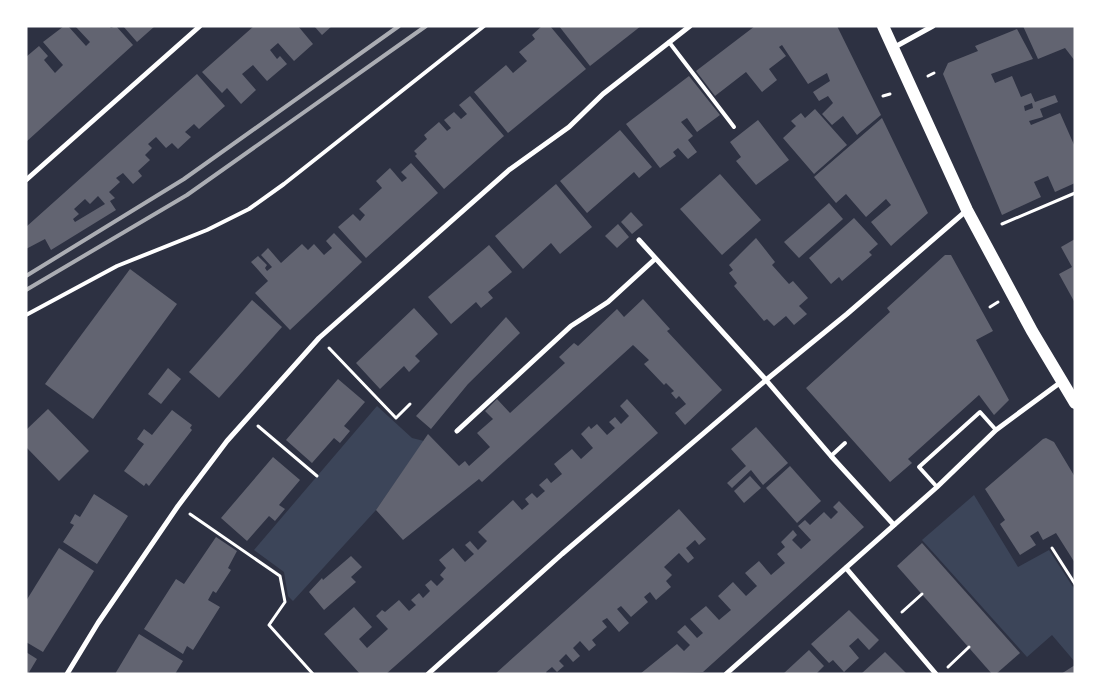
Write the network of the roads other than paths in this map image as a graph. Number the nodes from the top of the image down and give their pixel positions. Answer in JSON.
{"nodes":[{"id":1,"x":200,"y":26,"type":"edge"},
{"id":2,"x":484,"y":26,"type":"edge"},
{"id":3,"x":690,"y":26,"type":"edge"},
{"id":4,"x":883,"y":26,"type":"edge"},
{"id":5,"x":933,"y":26,"type":"edge"},
{"id":6,"x":669,"y":42,"type":"junction"},
{"id":7,"x":893,"y":48,"type":"junction"},
{"id":8,"x":734,"y":127,"type":"dead end"},
{"id":9,"x":26,"y":180,"type":"edge"},
{"id":10,"x":967,"y":210,"type":"junction"},
{"id":11,"x":639,"y":240,"type":"dead end"},
{"id":12,"x":157,"y":250,"type":"junction"},
{"id":13,"x":160,"y":256,"type":"dead end"},
{"id":14,"x":655,"y":259,"type":"junction"},
{"id":15,"x":26,"y":315,"type":"edge"},
{"id":16,"x":766,"y":380,"type":"junction"},
{"id":17,"x":1063,"y":381,"type":"junction"},
{"id":18,"x":1075,"y":403,"type":"edge"},
{"id":19,"x":996,"y":430,"type":"junction"},
{"id":20,"x":457,"y":432,"type":"dead end"},
{"id":21,"x":845,"y":443,"type":"dead end"},
{"id":22,"x":831,"y":456,"type":"junction"},
{"id":23,"x":937,"y":487,"type":"junction"},
{"id":24,"x":894,"y":525,"type":"junction"},
{"id":25,"x":846,"y":568,"type":"junction"},
{"id":26,"x":67,"y":674,"type":"edge"},
{"id":27,"x":428,"y":674,"type":"edge"},
{"id":28,"x":726,"y":674,"type":"edge"},
{"id":29,"x":936,"y":674,"type":"edge"}],
"edges":[{"from":1,"to":9,"type":"street"},
{"from":2,"to":12,"type":"lane"},
{"from":3,"to":6,"type":"street"},
{"from":4,"to":7,"type":"main road"},
{"from":5,"to":7,"type":"street"},
{"from":6,"to":8,"type":"lane"},
{"from":6,"to":26,"type":"street"},
{"from":7,"to":10,"type":"main road"},
{"from":10,"to":16,"type":"street"},
{"from":10,"to":17,"type":"main road"},
{"from":11,"to":14,"type":"street"},
{"from":12,"to":13,"type":"lane"},
{"from":12,"to":15,"type":"lane"},
{"from":14,"to":16,"type":"street"},
{"from":14,"to":20,"type":"street"},
{"from":16,"to":22,"type":"street"},
{"from":16,"to":27,"type":"street"},
{"from":17,"to":18,"type":"main road"},
{"from":17,"to":19,"type":"street"},
{"from":19,"to":23,"type":"street"},
{"from":19,"to":23,"type":"lane"},
{"from":21,"to":22,"type":"lane"},
{"from":22,"to":24,"type":"street"},
{"from":23,"to":24,"type":"street"},
{"from":24,"to":25,"type":"street"},
{"from":25,"to":28,"type":"street"},
{"from":25,"to":29,"type":"street"}]}
